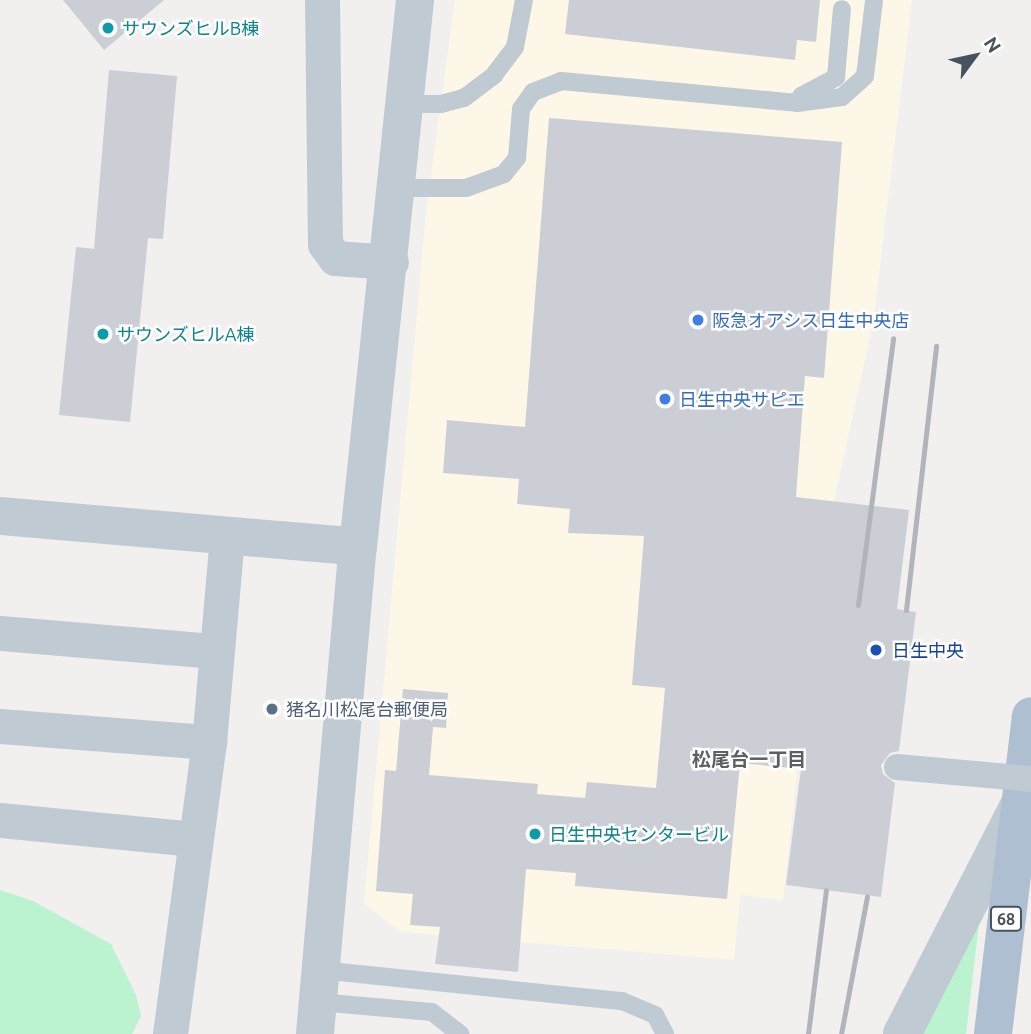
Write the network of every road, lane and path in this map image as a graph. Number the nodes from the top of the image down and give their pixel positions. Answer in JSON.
{"nodes":[{"id":1,"x":322,"y":0,"type":"edge"},
{"id":2,"x":415,"y":0,"type":"edge"},
{"id":3,"x":524,"y":0,"type":"edge"},
{"id":4,"x":874,"y":0,"type":"edge"},
{"id":5,"x":842,"y":9,"type":"dead end"},
{"id":6,"x":783,"y":102,"type":"junction"},
{"id":7,"x":405,"y":104,"type":"junction"},
{"id":8,"x":397,"y":188,"type":"junction"},
{"id":9,"x":391,"y":262,"type":"junction"},
{"id":10,"x":0,"y":516,"type":"edge"},
{"id":11,"x":227,"y":537,"type":"junction"},
{"id":12,"x":358,"y":547,"type":"junction"},
{"id":13,"x":0,"y":632,"type":"edge"},
{"id":14,"x":215,"y":651,"type":"junction"},
{"id":15,"x":1031,"y":716,"type":"edge"},
{"id":16,"x":0,"y":726,"type":"edge"},
{"id":17,"x":209,"y":742,"type":"junction"},
{"id":18,"x":897,"y":767,"type":"dead end"},
{"id":19,"x":1025,"y":792,"type":"edge"},
{"id":20,"x":0,"y":820,"type":"edge"},
{"id":21,"x":194,"y":839,"type":"junction"},
{"id":22,"x":318,"y":1002,"type":"edge"},
{"id":23,"x":170,"y":1034,"type":"edge"},
{"id":24,"x":460,"y":1034,"type":"edge"},
{"id":25,"x":665,"y":1034,"type":"edge"},
{"id":26,"x":902,"y":1034,"type":"edge"},
{"id":27,"x":993,"y":1034,"type":"edge"}],
"edges":[{"from":1,"to":9,"type":"street"},
{"from":2,"to":7,"type":"street"},
{"from":3,"to":7,"type":"lane"},
{"from":4,"to":6,"type":"lane"},
{"from":5,"to":6,"type":"lane"},
{"from":6,"to":8,"type":"lane"},
{"from":7,"to":8,"type":"street"},
{"from":8,"to":9,"type":"street"},
{"from":9,"to":12,"type":"street"},
{"from":10,"to":11,"type":"street"},
{"from":11,"to":12,"type":"street"},
{"from":11,"to":14,"type":"street"},
{"from":12,"to":22,"type":"street"},
{"from":13,"to":14,"type":"street"},
{"from":14,"to":17,"type":"street"},
{"from":15,"to":19,"type":"main road","number":"68"},
{"from":16,"to":17,"type":"street"},
{"from":17,"to":21,"type":"street"},
{"from":18,"to":19,"type":"street","bridge":true},
{"from":19,"to":26,"type":"street"},
{"from":19,"to":27,"type":"main road","number":"68"},
{"from":20,"to":21,"type":"street"},
{"from":21,"to":23,"type":"street"},
{"from":22,"to":24,"type":"lane"},
{"from":22,"to":25,"type":"lane"}]}
